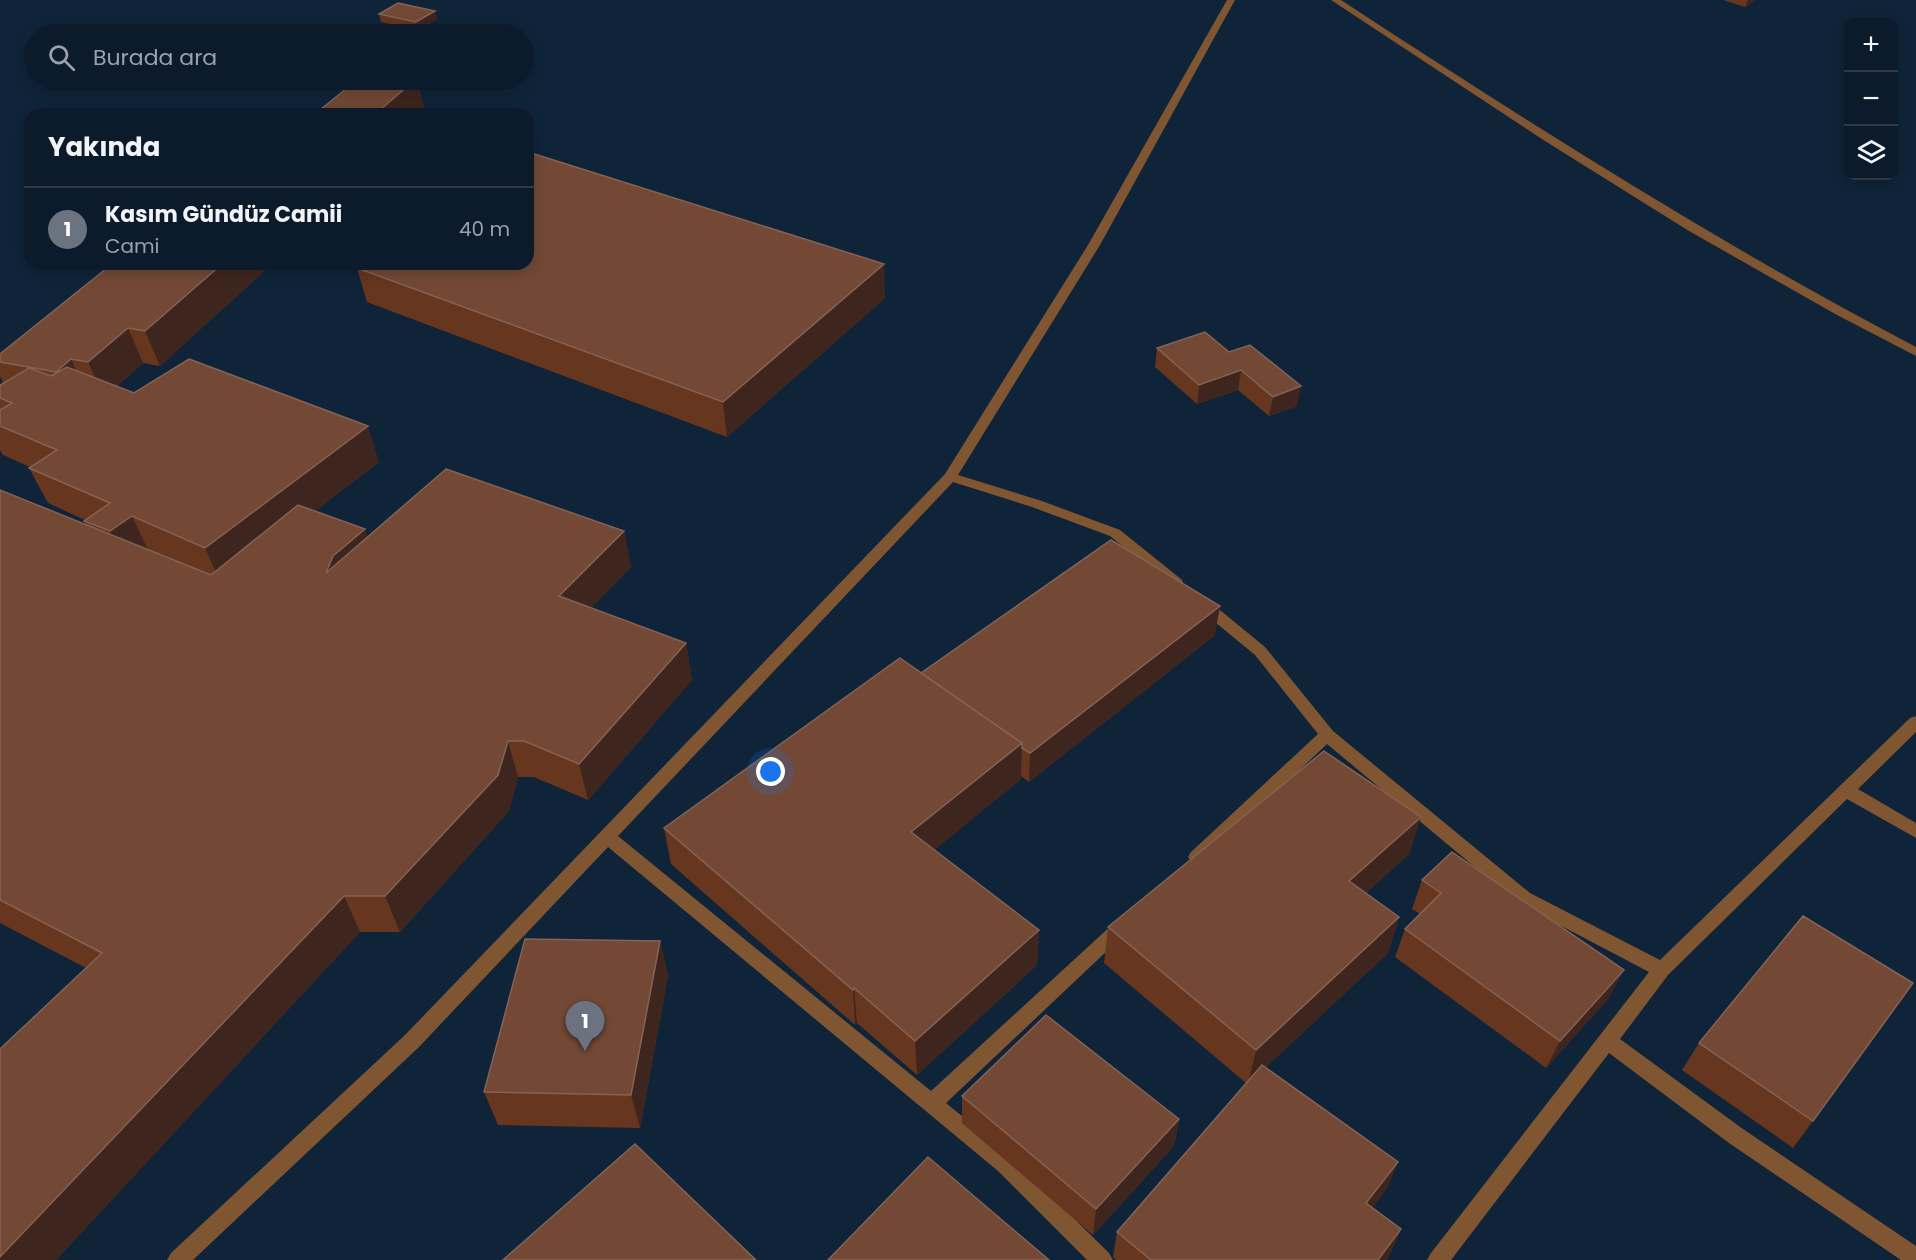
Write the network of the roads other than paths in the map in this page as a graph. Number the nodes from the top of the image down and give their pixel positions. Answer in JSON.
{"nodes":[{"id":1,"x":1231,"y":0,"type":"edge"},
{"id":2,"x":1335,"y":0,"type":"edge"},
{"id":3,"x":1916,"y":352,"type":"edge"},
{"id":4,"x":950,"y":477,"type":"junction"},
{"id":5,"x":1916,"y":722,"type":"edge"},
{"id":6,"x":1327,"y":735,"type":"junction"},
{"id":7,"x":1847,"y":791,"type":"junction"},
{"id":8,"x":1916,"y":831,"type":"edge"},
{"id":9,"x":606,"y":836,"type":"junction"},
{"id":10,"x":1181,"y":872,"type":"edge"},
{"id":11,"x":1129,"y":920,"type":"edge"},
{"id":12,"x":1662,"y":970,"type":"junction"},
{"id":13,"x":1607,"y":1041,"type":"junction"},
{"id":14,"x":931,"y":1104,"type":"junction"},
{"id":15,"x":1916,"y":1258,"type":"edge"},
{"id":16,"x":178,"y":1260,"type":"edge"},
{"id":17,"x":1102,"y":1260,"type":"edge"},
{"id":18,"x":1438,"y":1260,"type":"edge"}],
"edges":[{"from":1,"to":4,"type":"street"},
{"from":2,"to":3,"type":"street"},
{"from":4,"to":6,"type":"street"},
{"from":4,"to":9,"type":"street"},
{"from":5,"to":7,"type":"street"},
{"from":6,"to":10,"type":"street"},
{"from":6,"to":12,"type":"street"},
{"from":7,"to":8,"type":"street"},
{"from":7,"to":12,"type":"street"},
{"from":9,"to":14,"type":"street"},
{"from":9,"to":16,"type":"street"},
{"from":11,"to":14,"type":"street"},
{"from":12,"to":13,"type":"street"},
{"from":13,"to":15,"type":"street"},
{"from":13,"to":18,"type":"street"},
{"from":14,"to":17,"type":"street"}]}
